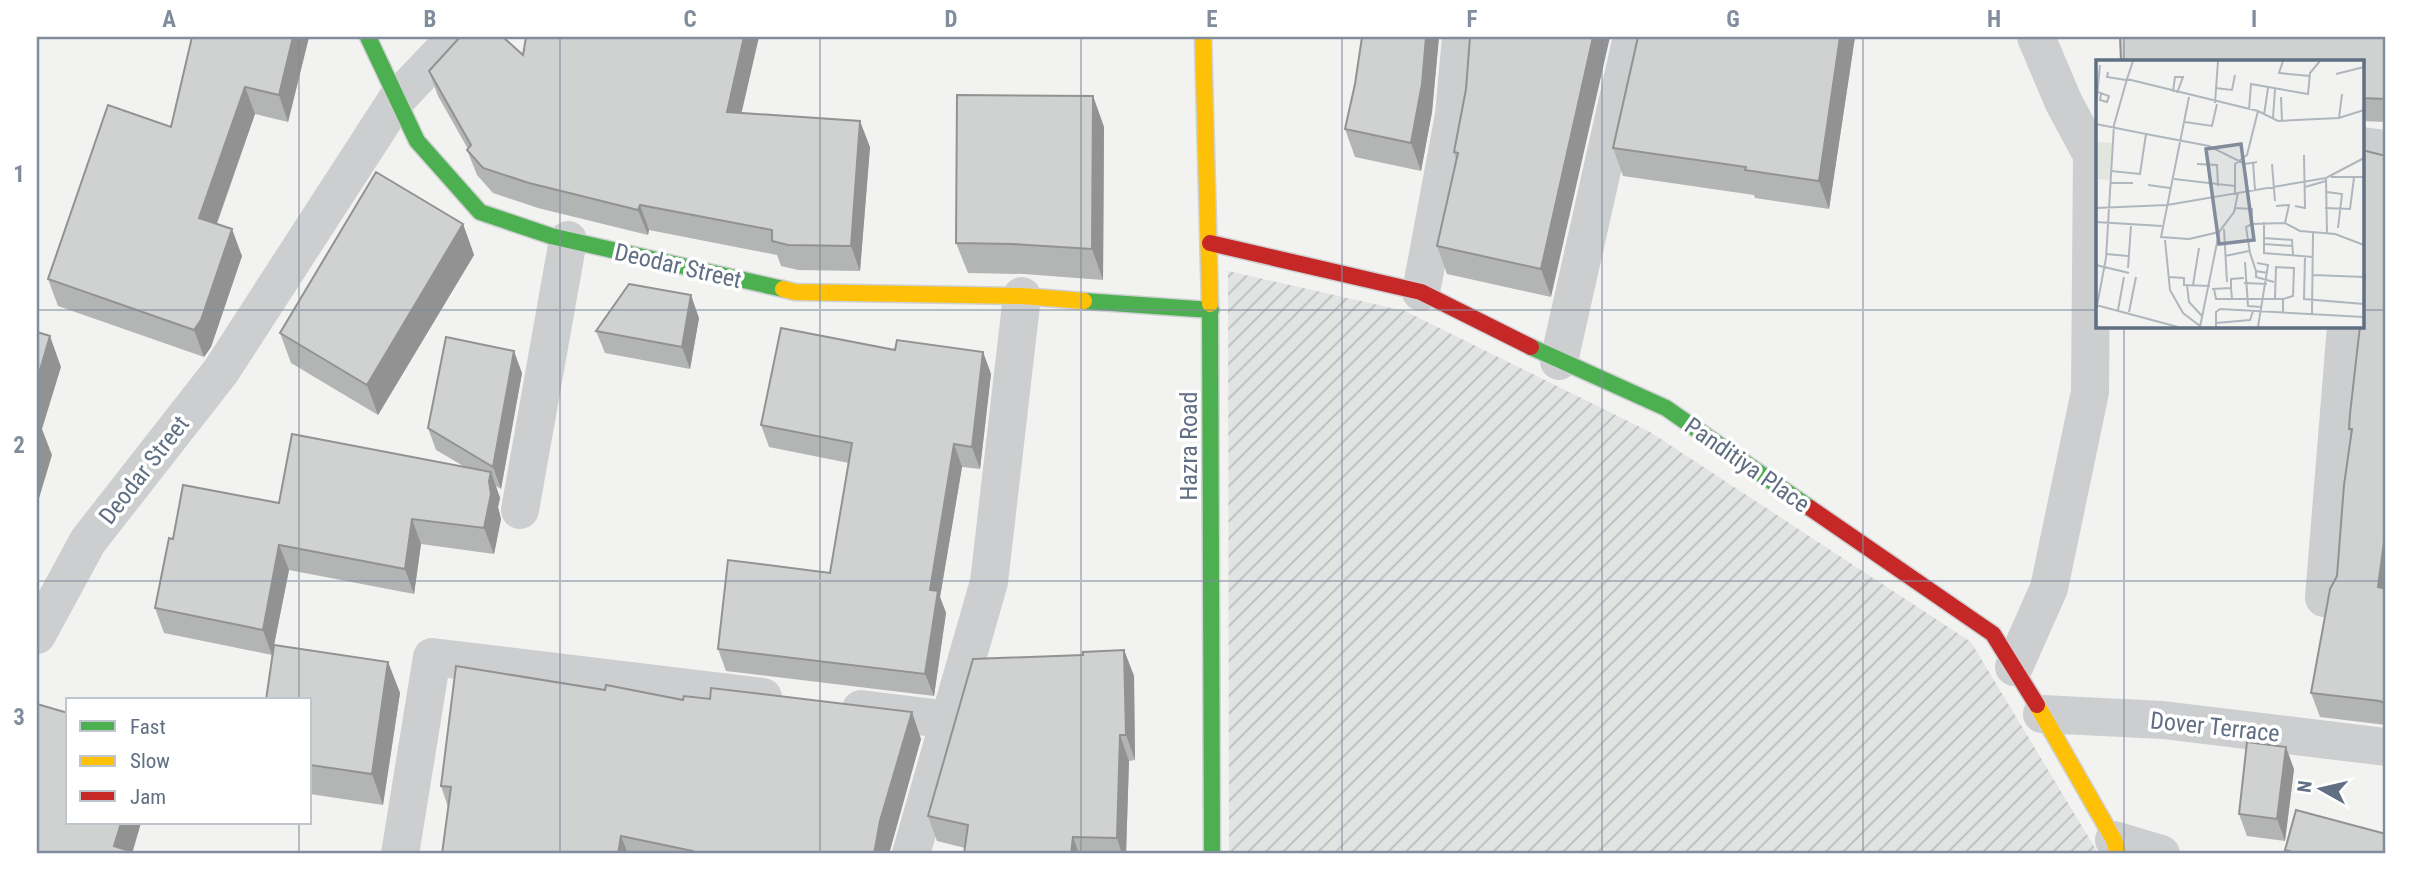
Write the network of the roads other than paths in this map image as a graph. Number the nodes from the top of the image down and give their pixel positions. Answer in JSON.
{"nodes":[{"id":1,"x":368,"y":37,"type":"edge"},
{"id":2,"x":456,"y":37,"type":"edge"},
{"id":3,"x":1203,"y":37,"type":"edge"},
{"id":4,"x":1461,"y":37,"type":"edge"},
{"id":5,"x":1632,"y":37,"type":"edge"},
{"id":6,"x":2036,"y":37,"type":"edge"},
{"id":7,"x":397,"y":99,"type":"junction"},
{"id":8,"x":2364,"y":146,"type":"edge"},
{"id":9,"x":2386,"y":149,"type":"edge"},
{"id":10,"x":2095,"y":155,"type":"edge"},
{"id":11,"x":568,"y":240,"type":"junction"},
{"id":12,"x":1210,"y":243,"type":"junction"},
{"id":13,"x":1421,"y":292,"type":"junction"},
{"id":14,"x":1022,"y":296,"type":"junction"},
{"id":15,"x":1211,"y":310,"type":"junction"},
{"id":16,"x":2346,"y":327,"type":"edge"},
{"id":17,"x":1559,"y":361,"type":"junction"},
{"id":18,"x":520,"y":510,"type":"dead end"},
{"id":19,"x":2324,"y":598,"type":"dead end"},
{"id":20,"x":37,"y":635,"type":"edge"},
{"id":21,"x":2014,"y":667,"type":"junction"},
{"id":22,"x":2042,"y":714,"type":"junction"},
{"id":23,"x":950,"y":720,"type":"junction"},
{"id":24,"x":2386,"y":747,"type":"edge"},
{"id":25,"x":2116,"y":847,"type":"edge"},
{"id":26,"x":400,"y":854,"type":"edge"},
{"id":27,"x":911,"y":854,"type":"edge"},
{"id":28,"x":1212,"y":854,"type":"edge"},
{"id":29,"x":2161,"y":854,"type":"edge"}],
"edges":[{"from":1,"to":7,"type":"street","name":"Deodar Street"},
{"from":2,"to":7,"type":"street"},
{"from":3,"to":12,"type":"street","name":"Hazra Road"},
{"from":4,"to":13,"type":"street"},
{"from":5,"to":17,"type":"street"},
{"from":6,"to":10,"type":"street"},
{"from":7,"to":11,"type":"street","name":"Deodar Street"},
{"from":7,"to":20,"type":"street","name":"Deodar Street"},
{"from":8,"to":9,"type":"street"},
{"from":10,"to":21,"type":"street"},
{"from":11,"to":14,"type":"street","name":"Deodar Street"},
{"from":11,"to":18,"type":"street"},
{"from":12,"to":13,"type":"street","name":"Panditiya Place"},
{"from":12,"to":15,"type":"street","name":"Hazra Road"},
{"from":13,"to":17,"type":"street","name":"Panditiya Place"},
{"from":14,"to":15,"type":"street","name":"Deodar Street"},
{"from":14,"to":23,"type":"street"},
{"from":15,"to":28,"type":"street","name":"Hazra Road"},
{"from":16,"to":19,"type":"street"},
{"from":17,"to":21,"type":"street","name":"Panditiya Place"},
{"from":21,"to":22,"type":"street","name":"Panditiya Place"},
{"from":22,"to":24,"type":"street","name":"Dover Terrace"},
{"from":22,"to":25,"type":"street","name":"Panditiya Place"},
{"from":23,"to":26,"type":"street"},
{"from":23,"to":27,"type":"street"},
{"from":25,"to":29,"type":"street","name":"Panditiya Place"}]}
